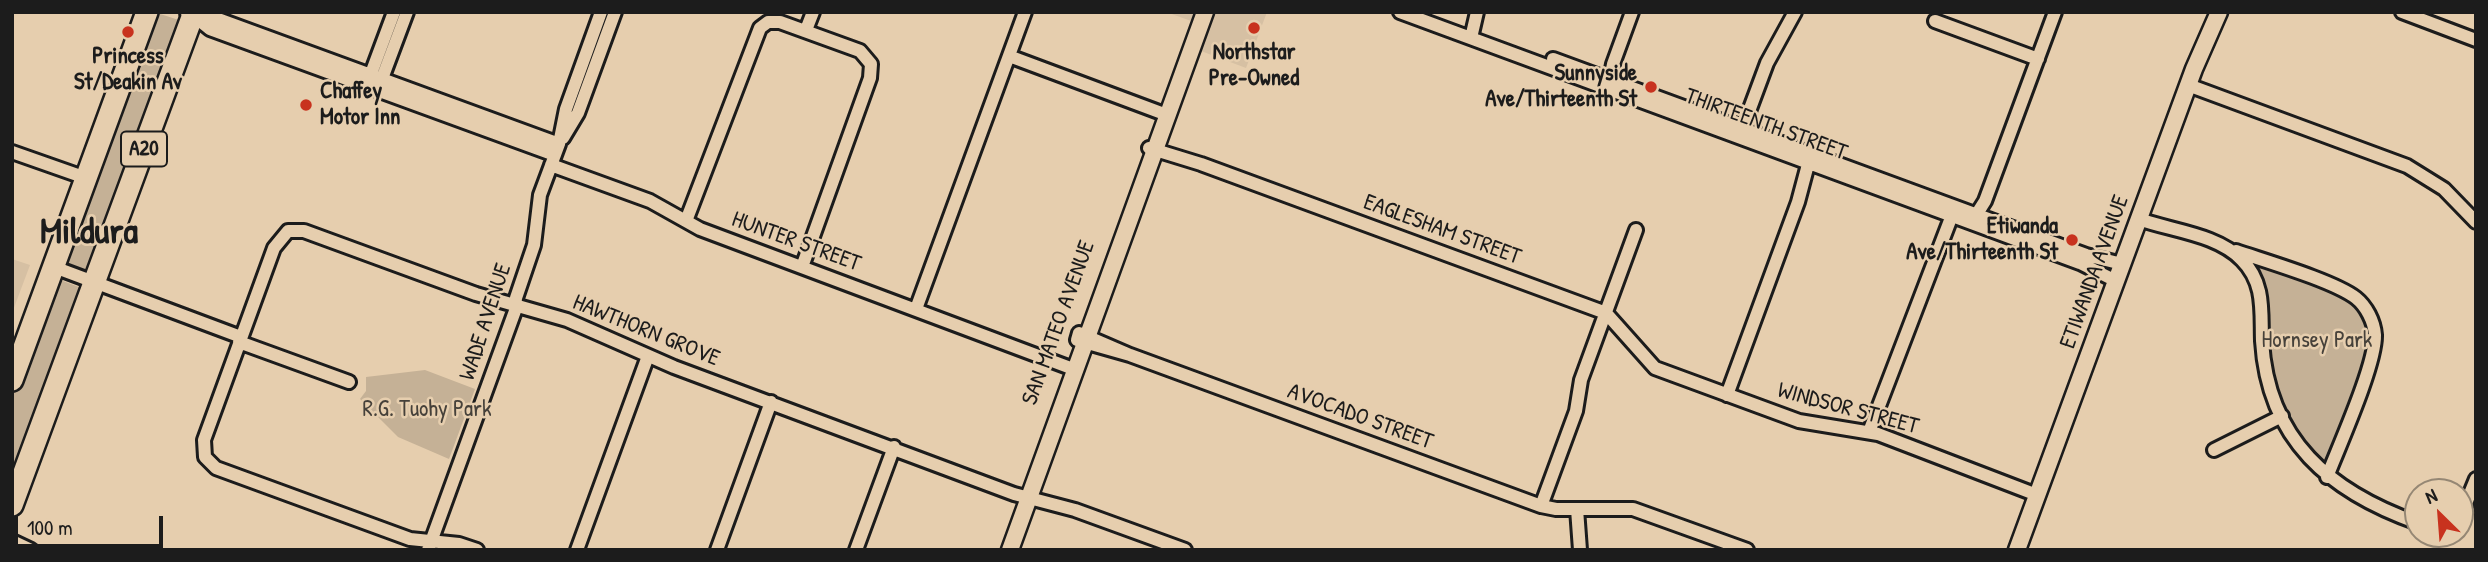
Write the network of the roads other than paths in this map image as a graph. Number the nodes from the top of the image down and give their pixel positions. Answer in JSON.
{"nodes":[{"id":1,"x":147,"y":12,"type":"edge"},
{"id":2,"x":394,"y":12,"type":"edge"},
{"id":3,"x":407,"y":12,"type":"edge"},
{"id":4,"x":601,"y":12,"type":"edge"},
{"id":5,"x":615,"y":12,"type":"edge"},
{"id":6,"x":813,"y":12,"type":"edge"},
{"id":7,"x":1025,"y":12,"type":"edge"},
{"id":8,"x":1205,"y":12,"type":"edge"},
{"id":9,"x":1400,"y":12,"type":"edge"},
{"id":10,"x":1425,"y":12,"type":"edge"},
{"id":11,"x":1632,"y":12,"type":"edge"},
{"id":12,"x":1795,"y":12,"type":"edge"},
{"id":13,"x":2055,"y":12,"type":"edge"},
{"id":14,"x":2219,"y":12,"type":"edge"},
{"id":15,"x":2402,"y":12,"type":"edge"},
{"id":16,"x":190,"y":13,"type":"edge"},
{"id":17,"x":1477,"y":13,"type":"edge"},
{"id":18,"x":1935,"y":21,"type":"dead end"},
{"id":19,"x":806,"y":30,"type":"junction"},
{"id":20,"x":1469,"y":33,"type":"junction"},
{"id":21,"x":2476,"y":40,"type":"edge"},
{"id":22,"x":1009,"y":57,"type":"junction"},
{"id":23,"x":2038,"y":60,"type":"junction"},
{"id":24,"x":374,"y":82,"type":"junction"},
{"id":25,"x":1605,"y":83,"type":"junction"},
{"id":26,"x":2188,"y":85,"type":"junction"},
{"id":27,"x":1167,"y":115,"type":"junction"},
{"id":28,"x":1741,"y":133,"type":"junction"},
{"id":29,"x":1154,"y":147,"type":"junction"},
{"id":30,"x":12,"y":152,"type":"edge"},
{"id":31,"x":555,"y":154,"type":"junction"},
{"id":32,"x":1813,"y":160,"type":"junction"},
{"id":33,"x":86,"y":178,"type":"junction"},
{"id":34,"x":1950,"y":210,"type":"junction"},
{"id":35,"x":2140,"y":216,"type":"junction"},
{"id":36,"x":1978,"y":220,"type":"junction"},
{"id":37,"x":686,"y":221,"type":"junction"},
{"id":38,"x":2476,"y":222,"type":"edge"},
{"id":39,"x":1636,"y":230,"type":"dead end"},
{"id":40,"x":2226,"y":247,"type":"junction"},
{"id":41,"x":2122,"y":264,"type":"junction"},
{"id":42,"x":802,"y":267,"type":"junction"},
{"id":43,"x":54,"y":268,"type":"junction"},
{"id":44,"x":2116,"y":281,"type":"junction"},
{"id":45,"x":94,"y":282,"type":"junction"},
{"id":46,"x":515,"y":305,"type":"junction"},
{"id":47,"x":916,"y":309,"type":"junction"},
{"id":48,"x":1606,"y":313,"type":"junction"},
{"id":49,"x":1083,"y":338,"type":"junction"},
{"id":50,"x":240,"y":340,"type":"junction"},
{"id":51,"x":648,"y":356,"type":"junction"},
{"id":52,"x":1649,"y":363,"type":"joint"},
{"id":53,"x":1072,"y":366,"type":"junction"},
{"id":54,"x":12,"y":380,"type":"edge"},
{"id":55,"x":349,"y":382,"type":"dead end"},
{"id":56,"x":1727,"y":395,"type":"junction"},
{"id":57,"x":771,"y":402,"type":"junction"},
{"id":58,"x":2283,"y":416,"type":"junction"},
{"id":59,"x":1869,"y":432,"type":"junction"},
{"id":60,"x":894,"y":447,"type":"junction"},
{"id":61,"x":2214,"y":450,"type":"dead end"},
{"id":62,"x":2327,"y":477,"type":"junction"},
{"id":63,"x":2038,"y":493,"type":"junction"},
{"id":64,"x":1026,"y":494,"type":"junction"},
{"id":65,"x":12,"y":505,"type":"edge"},
{"id":66,"x":1541,"y":506,"type":"junction"},
{"id":67,"x":1577,"y":509,"type":"junction"},
{"id":68,"x":2404,"y":518,"type":"edge"},
{"id":69,"x":12,"y":541,"type":"edge"},
{"id":70,"x":429,"y":545,"type":"edge"},
{"id":71,"x":1719,"y":545,"type":"edge"},
{"id":72,"x":12,"y":548,"type":"edge"},
{"id":73,"x":18,"y":550,"type":"edge"},
{"id":74,"x":31,"y":550,"type":"edge"},
{"id":75,"x":477,"y":550,"type":"edge"},
{"id":76,"x":577,"y":550,"type":"edge"},
{"id":77,"x":717,"y":550,"type":"edge"},
{"id":78,"x":856,"y":550,"type":"edge"},
{"id":79,"x":1000,"y":550,"type":"edge"},
{"id":80,"x":1010,"y":550,"type":"edge"},
{"id":81,"x":1185,"y":550,"type":"edge"},
{"id":82,"x":1580,"y":550,"type":"edge"},
{"id":83,"x":1747,"y":550,"type":"edge"},
{"id":84,"x":2017,"y":550,"type":"edge"}],
"edges":[{"from":1,"to":33,"type":"highway","number":"A20"},
{"from":2,"to":24,"type":"street"},
{"from":3,"to":24,"type":"street"},
{"from":4,"to":31,"type":"street","name":"WADE AVENUE"},
{"from":5,"to":31,"type":"street","name":"WADE AVENUE"},
{"from":6,"to":19,"type":"street"},
{"from":7,"to":22,"type":"street"},
{"from":8,"to":27,"type":"street","name":"SAN MATEO AVENUE"},
{"from":9,"to":20,"type":"street","name":"THIRTEENTH STREET"},
{"from":10,"to":20,"type":"street","name":"THIRTEENTH STREET"},
{"from":11,"to":25,"type":"street"},
{"from":12,"to":28,"type":"street"},
{"from":13,"to":23,"type":"street"},
{"from":14,"to":26,"type":"street","name":"ETIWANDA AVENUE"},
{"from":15,"to":21,"type":"street"},
{"from":16,"to":24,"type":"street","name":"HUNTER STREET"},
{"from":16,"to":45,"type":"highway","number":"A20"},
{"from":17,"to":20,"type":"street"},
{"from":18,"to":23,"type":"street"},
{"from":19,"to":37,"type":"street"},
{"from":19,"to":42,"type":"street"},
{"from":20,"to":25,"type":"street","name":"THIRTEENTH STREET"},
{"from":22,"to":27,"type":"street"},
{"from":22,"to":47,"type":"street"},
{"from":23,"to":36,"type":"street"},
{"from":24,"to":31,"type":"street","name":"HUNTER STREET"},
{"from":25,"to":28,"type":"street","name":"THIRTEENTH STREET"},
{"from":26,"to":35,"type":"street","name":"ETIWANDA AVENUE"},
{"from":26,"to":38,"type":"street"},
{"from":27,"to":29,"type":"street","name":"SAN MATEO AVENUE"},
{"from":28,"to":32,"type":"street","name":"THIRTEENTH STREET"},
{"from":29,"to":48,"type":"street","name":"EAGLESHAM STREET"},
{"from":29,"to":49,"type":"street","name":"SAN MATEO AVENUE"},
{"from":30,"to":33,"type":"street"},
{"from":31,"to":37,"type":"street","name":"HUNTER STREET"},
{"from":31,"to":46,"type":"street","name":"WADE AVENUE"},
{"from":32,"to":34,"type":"street","name":"THIRTEENTH STREET"},
{"from":32,"to":56,"type":"street"},
{"from":33,"to":43,"type":"highway","number":"A20"},
{"from":34,"to":36,"type":"street","name":"THIRTEENTH STREET"},
{"from":34,"to":59,"type":"street"},
{"from":35,"to":40,"type":"street"},
{"from":35,"to":41,"type":"street","name":"ETIWANDA AVENUE"},
{"from":36,"to":41,"type":"street","name":"THIRTEENTH STREET"},
{"from":36,"to":44,"type":"street","name":"THIRTEENTH STREET"},
{"from":37,"to":42,"type":"street","name":"HUNTER STREET"},
{"from":39,"to":48,"type":"street"},
{"from":40,"to":58,"type":"street"},
{"from":40,"to":62,"type":"street"},
{"from":41,"to":44,"type":"street","name":"ETIWANDA AVENUE"},
{"from":42,"to":47,"type":"street","name":"HUNTER STREET"},
{"from":43,"to":45,"type":"street"},
{"from":43,"to":54,"type":"highway","number":"A20"},
{"from":44,"to":63,"type":"street","name":"ETIWANDA AVENUE"},
{"from":45,"to":50,"type":"street"},
{"from":45,"to":65,"type":"highway","number":"A20"},
{"from":46,"to":50,"type":"street","name":"HAWTHORN GROVE"},
{"from":46,"to":51,"type":"street","name":"HAWTHORN GROVE"},
{"from":46,"to":70,"type":"street","name":"WADE AVENUE"},
{"from":47,"to":53,"type":"street","name":"HUNTER STREET"},
{"from":48,"to":52,"type":"street","name":"EAGLESHAM STREET"},
{"from":48,"to":66,"type":"street"},
{"from":49,"to":53,"type":"street","name":"SAN MATEO AVENUE"},
{"from":49,"to":66,"type":"street","name":"AVOCADO STREET"},
{"from":50,"to":55,"type":"street"},
{"from":50,"to":70,"type":"street"},
{"from":51,"to":57,"type":"street","name":"HAWTHORN GROVE"},
{"from":51,"to":76,"type":"street"},
{"from":52,"to":56,"type":"street","name":"WINDSOR STREET"},
{"from":53,"to":64,"type":"street","name":"SAN MATEO AVENUE"},
{"from":56,"to":59,"type":"street","name":"WINDSOR STREET"},
{"from":57,"to":60,"type":"street","name":"HAWTHORN GROVE"},
{"from":57,"to":77,"type":"street"},
{"from":58,"to":61,"type":"street"},
{"from":58,"to":62,"type":"street"},
{"from":59,"to":63,"type":"street","name":"WINDSOR STREET"},
{"from":60,"to":64,"type":"street","name":"HAWTHORN GROVE"},
{"from":60,"to":78,"type":"street"},
{"from":62,"to":68,"type":"street"},
{"from":63,"to":84,"type":"street","name":"ETIWANDA AVENUE"},
{"from":64,"to":79,"type":"street","name":"SAN MATEO AVENUE"},
{"from":64,"to":80,"type":"street","name":"SAN MATEO AVENUE"},
{"from":64,"to":81,"type":"street","name":"HAWTHORN GROVE"},
{"from":66,"to":67,"type":"street","name":"AVOCADO STREET"},
{"from":67,"to":71,"type":"street","name":"AVOCADO STREET"},
{"from":67,"to":82,"type":"street"},
{"from":69,"to":74,"type":"street"},
{"from":70,"to":75,"type":"street"},
{"from":71,"to":83,"type":"street","name":"AVOCADO STREET"},
{"from":72,"to":73,"type":"street"}]}
